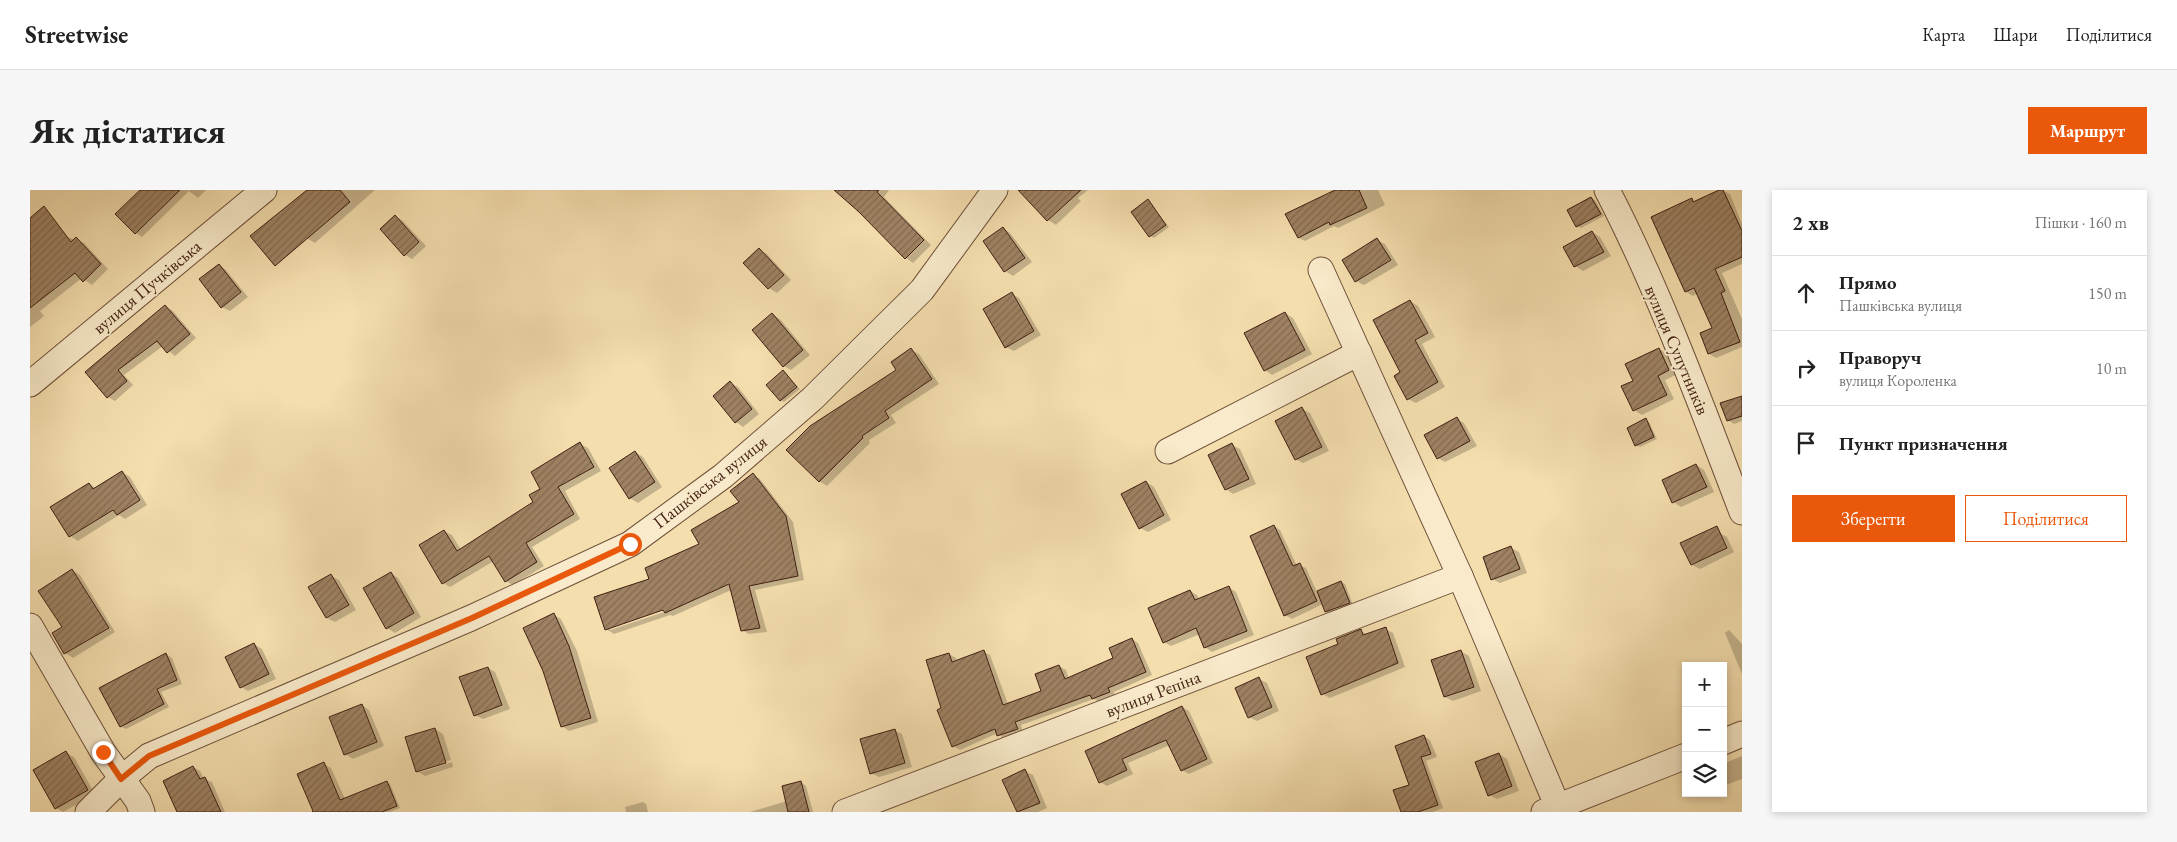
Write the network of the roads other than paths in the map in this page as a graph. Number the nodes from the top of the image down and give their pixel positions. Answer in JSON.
{"nodes":[{"id":1,"x":264,"y":190,"type":"edge"},
{"id":2,"x":995,"y":190,"type":"edge"},
{"id":3,"x":1607,"y":190,"type":"edge"},
{"id":4,"x":1320,"y":270,"type":"dead end"},
{"id":5,"x":1359,"y":353,"type":"junction"},
{"id":6,"x":30,"y":384,"type":"edge"},
{"id":7,"x":1168,"y":451,"type":"dead end"},
{"id":8,"x":1742,"y":512,"type":"edge"},
{"id":9,"x":1460,"y":576,"type":"junction"},
{"id":10,"x":30,"y":626,"type":"edge"},
{"id":11,"x":1742,"y":734,"type":"edge"},
{"id":12,"x":1727,"y":740,"type":"edge"},
{"id":13,"x":1682,"y":758,"type":"edge"},
{"id":14,"x":121,"y":779,"type":"junction"},
{"id":15,"x":1554,"y":810,"type":"edge"},
{"id":16,"x":88,"y":812,"type":"edge"},
{"id":17,"x":142,"y":812,"type":"edge"},
{"id":18,"x":845,"y":812,"type":"edge"}],
"edges":[{"from":1,"to":6,"type":"street","name":"вулиця Пучківська"},
{"from":2,"to":14,"type":"street","name":"Пашківська вулиця"},
{"from":3,"to":8,"type":"street","name":"вулиця Супутників"},
{"from":4,"to":5,"type":"street"},
{"from":5,"to":7,"type":"street"},
{"from":5,"to":9,"type":"street"},
{"from":9,"to":15,"type":"street"},
{"from":9,"to":18,"type":"street","name":"вулиця Рєпіна"},
{"from":10,"to":14,"type":"street"},
{"from":11,"to":12,"type":"street"},
{"from":13,"to":15,"type":"street"},
{"from":14,"to":16,"type":"street","name":"Пашківська вулиця"},
{"from":14,"to":17,"type":"street"}]}
